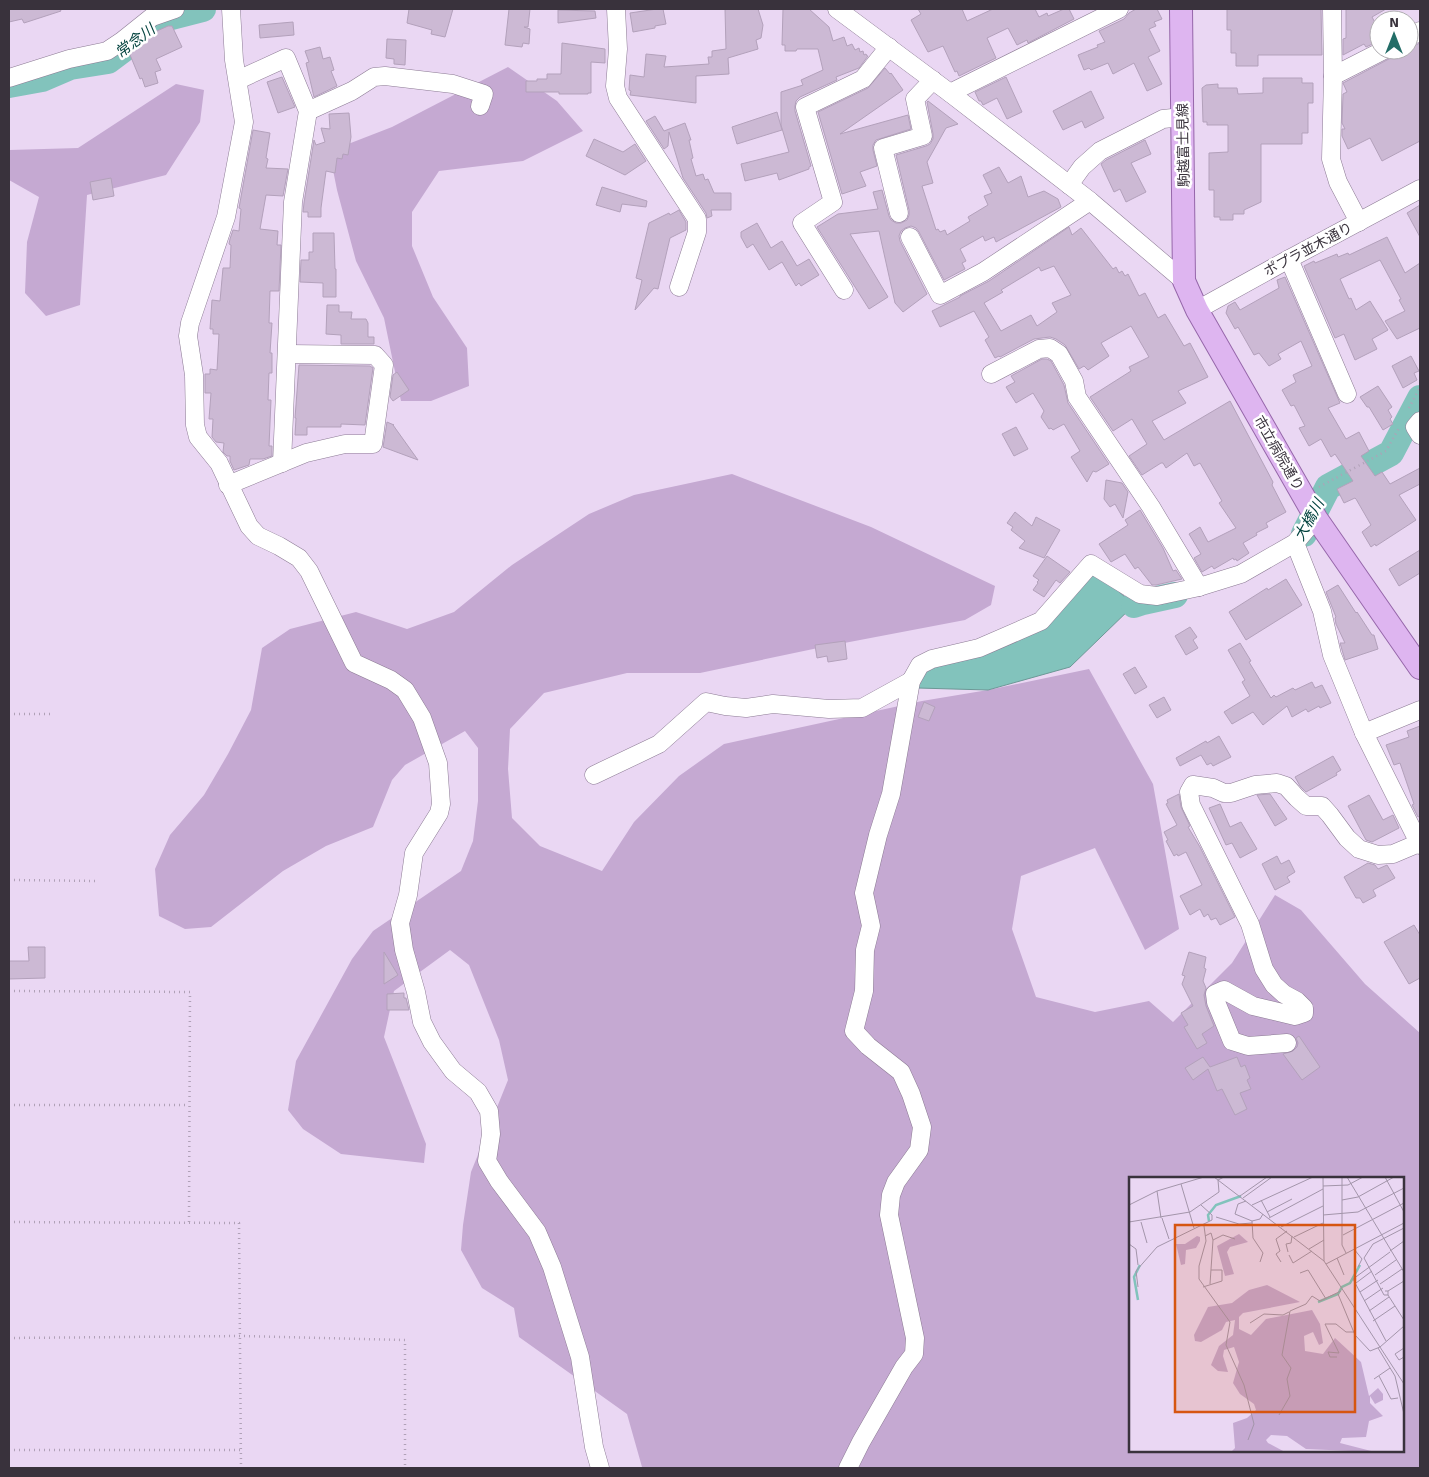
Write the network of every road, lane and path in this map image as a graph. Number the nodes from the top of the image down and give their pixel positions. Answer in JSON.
{"nodes":[{"id":1,"x":176,"y":9,"type":"edge"},
{"id":2,"x":231,"y":9,"type":"edge"},
{"id":3,"x":616,"y":9,"type":"edge"},
{"id":4,"x":1119,"y":9,"type":"edge"},
{"id":5,"x":1181,"y":9,"type":"edge"},
{"id":6,"x":1332,"y":9,"type":"edge"},
{"id":7,"x":842,"y":10,"type":"edge"},
{"id":8,"x":150,"y":13,"type":"edge"},
{"id":9,"x":889,"y":47,"type":"junction"},
{"id":10,"x":1369,"y":58,"type":"edge"},
{"id":11,"x":1333,"y":76,"type":"junction"},
{"id":12,"x":9,"y":78,"type":"edge"},
{"id":13,"x":238,"y":80,"type":"junction"},
{"id":14,"x":932,"y":80,"type":"junction"},
{"id":15,"x":950,"y":93,"type":"junction"},
{"id":16,"x":480,"y":106,"type":"dead end"},
{"id":17,"x":308,"y":111,"type":"junction"},
{"id":18,"x":1182,"y":117,"type":"junction"},
{"id":19,"x":1069,"y":185,"type":"junction"},
{"id":20,"x":1420,"y":189,"type":"edge"},
{"id":21,"x":1090,"y":201,"type":"junction"},
{"id":22,"x":899,"y":213,"type":"dead end"},
{"id":23,"x":1359,"y":222,"type":"junction"},
{"id":24,"x":910,"y":237,"type":"dead end"},
{"id":25,"x":1289,"y":258,"type":"junction"},
{"id":26,"x":1184,"y":281,"type":"junction"},
{"id":27,"x":680,"y":287,"type":"dead end"},
{"id":28,"x":844,"y":290,"type":"dead end"},
{"id":29,"x":1197,"y":310,"type":"junction"},
{"id":30,"x":288,"y":354,"type":"junction"},
{"id":31,"x":991,"y":374,"type":"dead end"},
{"id":32,"x":1420,"y":387,"type":"edge"},
{"id":33,"x":1347,"y":394,"type":"dead end"},
{"id":34,"x":1415,"y":426,"type":"edge"},
{"id":35,"x":282,"y":463,"type":"junction"},
{"id":36,"x":1326,"y":483,"type":"dead end"},
{"id":37,"x":228,"y":485,"type":"junction"},
{"id":38,"x":1316,"y":518,"type":"junction"},
{"id":39,"x":1295,"y":543,"type":"junction"},
{"id":40,"x":1199,"y":587,"type":"junction"},
{"id":41,"x":1420,"y":668,"type":"edge"},
{"id":42,"x":911,"y":681,"type":"junction"},
{"id":43,"x":1420,"y":710,"type":"edge"},
{"id":44,"x":9,"y":714,"type":"edge"},
{"id":45,"x":51,"y":714,"type":"dead end"},
{"id":46,"x":1364,"y":733,"type":"junction"},
{"id":47,"x":594,"y":775,"type":"dead end"},
{"id":48,"x":1420,"y":844,"type":"edge"},
{"id":49,"x":9,"y":880,"type":"edge"},
{"id":50,"x":99,"y":881,"type":"dead end"},
{"id":51,"x":9,"y":991,"type":"edge"},
{"id":52,"x":1287,"y":1043,"type":"dead end"},
{"id":53,"x":9,"y":1105,"type":"edge"},
{"id":54,"x":189,"y":1105,"type":"junction"},
{"id":55,"x":9,"y":1222,"type":"edge"},
{"id":56,"x":189,"y":1223,"type":"junction"},
{"id":57,"x":240,"y":1336,"type":"junction"},
{"id":58,"x":9,"y":1338,"type":"edge"},
{"id":59,"x":9,"y":1450,"type":"edge"},
{"id":60,"x":241,"y":1450,"type":"junction"},
{"id":61,"x":241,"y":1468,"type":"edge"},
{"id":62,"x":405,"y":1468,"type":"edge"},
{"id":63,"x":600,"y":1468,"type":"edge"},
{"id":64,"x":848,"y":1468,"type":"edge"}],
"edges":[{"from":1,"to":8,"type":"street"},
{"from":2,"to":13,"type":"street"},
{"from":3,"to":27,"type":"street"},
{"from":4,"to":15,"type":"street"},
{"from":5,"to":18,"type":"main road","name":"駒越富士見線"},
{"from":6,"to":11,"type":"street"},
{"from":7,"to":9,"type":"street"},
{"from":8,"to":12,"type":"street"},
{"from":9,"to":14,"type":"street"},
{"from":9,"to":28,"type":"street"},
{"from":10,"to":11,"type":"street"},
{"from":11,"to":23,"type":"street"},
{"from":13,"to":17,"type":"street"},
{"from":13,"to":37,"type":"street"},
{"from":14,"to":15,"type":"street"},
{"from":14,"to":22,"type":"street"},
{"from":15,"to":19,"type":"street"},
{"from":16,"to":17,"type":"street"},
{"from":17,"to":30,"type":"street"},
{"from":18,"to":19,"type":"street"},
{"from":18,"to":26,"type":"main road","name":"駒越富士見線"},
{"from":19,"to":21,"type":"street"},
{"from":20,"to":23,"type":"street","name":"ポプラ並木通り"},
{"from":21,"to":24,"type":"street"},
{"from":21,"to":26,"type":"street"},
{"from":23,"to":25,"type":"street","name":"ポプラ並木通り"},
{"from":25,"to":29,"type":"street","name":"ポプラ並木通り"},
{"from":25,"to":33,"type":"street"},
{"from":26,"to":29,"type":"main road","name":"市立病院通り"},
{"from":29,"to":38,"type":"main road","name":"市立病院通り"},
{"from":30,"to":35,"type":"street"},
{"from":30,"to":35,"type":"street"},
{"from":31,"to":40,"type":"street"},
{"from":32,"to":34,"type":"path"},
{"from":34,"to":36,"type":"path"},
{"from":35,"to":37,"type":"street"},
{"from":37,"to":63,"type":"street"},
{"from":38,"to":39,"type":"street"},
{"from":38,"to":41,"type":"main road","name":"市立病院通り"},
{"from":39,"to":40,"type":"street"},
{"from":39,"to":46,"type":"street"},
{"from":40,"to":42,"type":"street"},
{"from":42,"to":47,"type":"street"},
{"from":42,"to":64,"type":"street"},
{"from":43,"to":46,"type":"street"},
{"from":44,"to":45,"type":"path"},
{"from":46,"to":48,"type":"street"},
{"from":48,"to":52,"type":"street"},
{"from":49,"to":50,"type":"path"},
{"from":51,"to":54,"type":"path"},
{"from":53,"to":54,"type":"path"},
{"from":54,"to":56,"type":"path"},
{"from":55,"to":56,"type":"path"},
{"from":56,"to":57,"type":"path"},
{"from":57,"to":58,"type":"path"},
{"from":57,"to":60,"type":"path"},
{"from":57,"to":62,"type":"path"},
{"from":59,"to":60,"type":"path"},
{"from":60,"to":61,"type":"path"}]}
